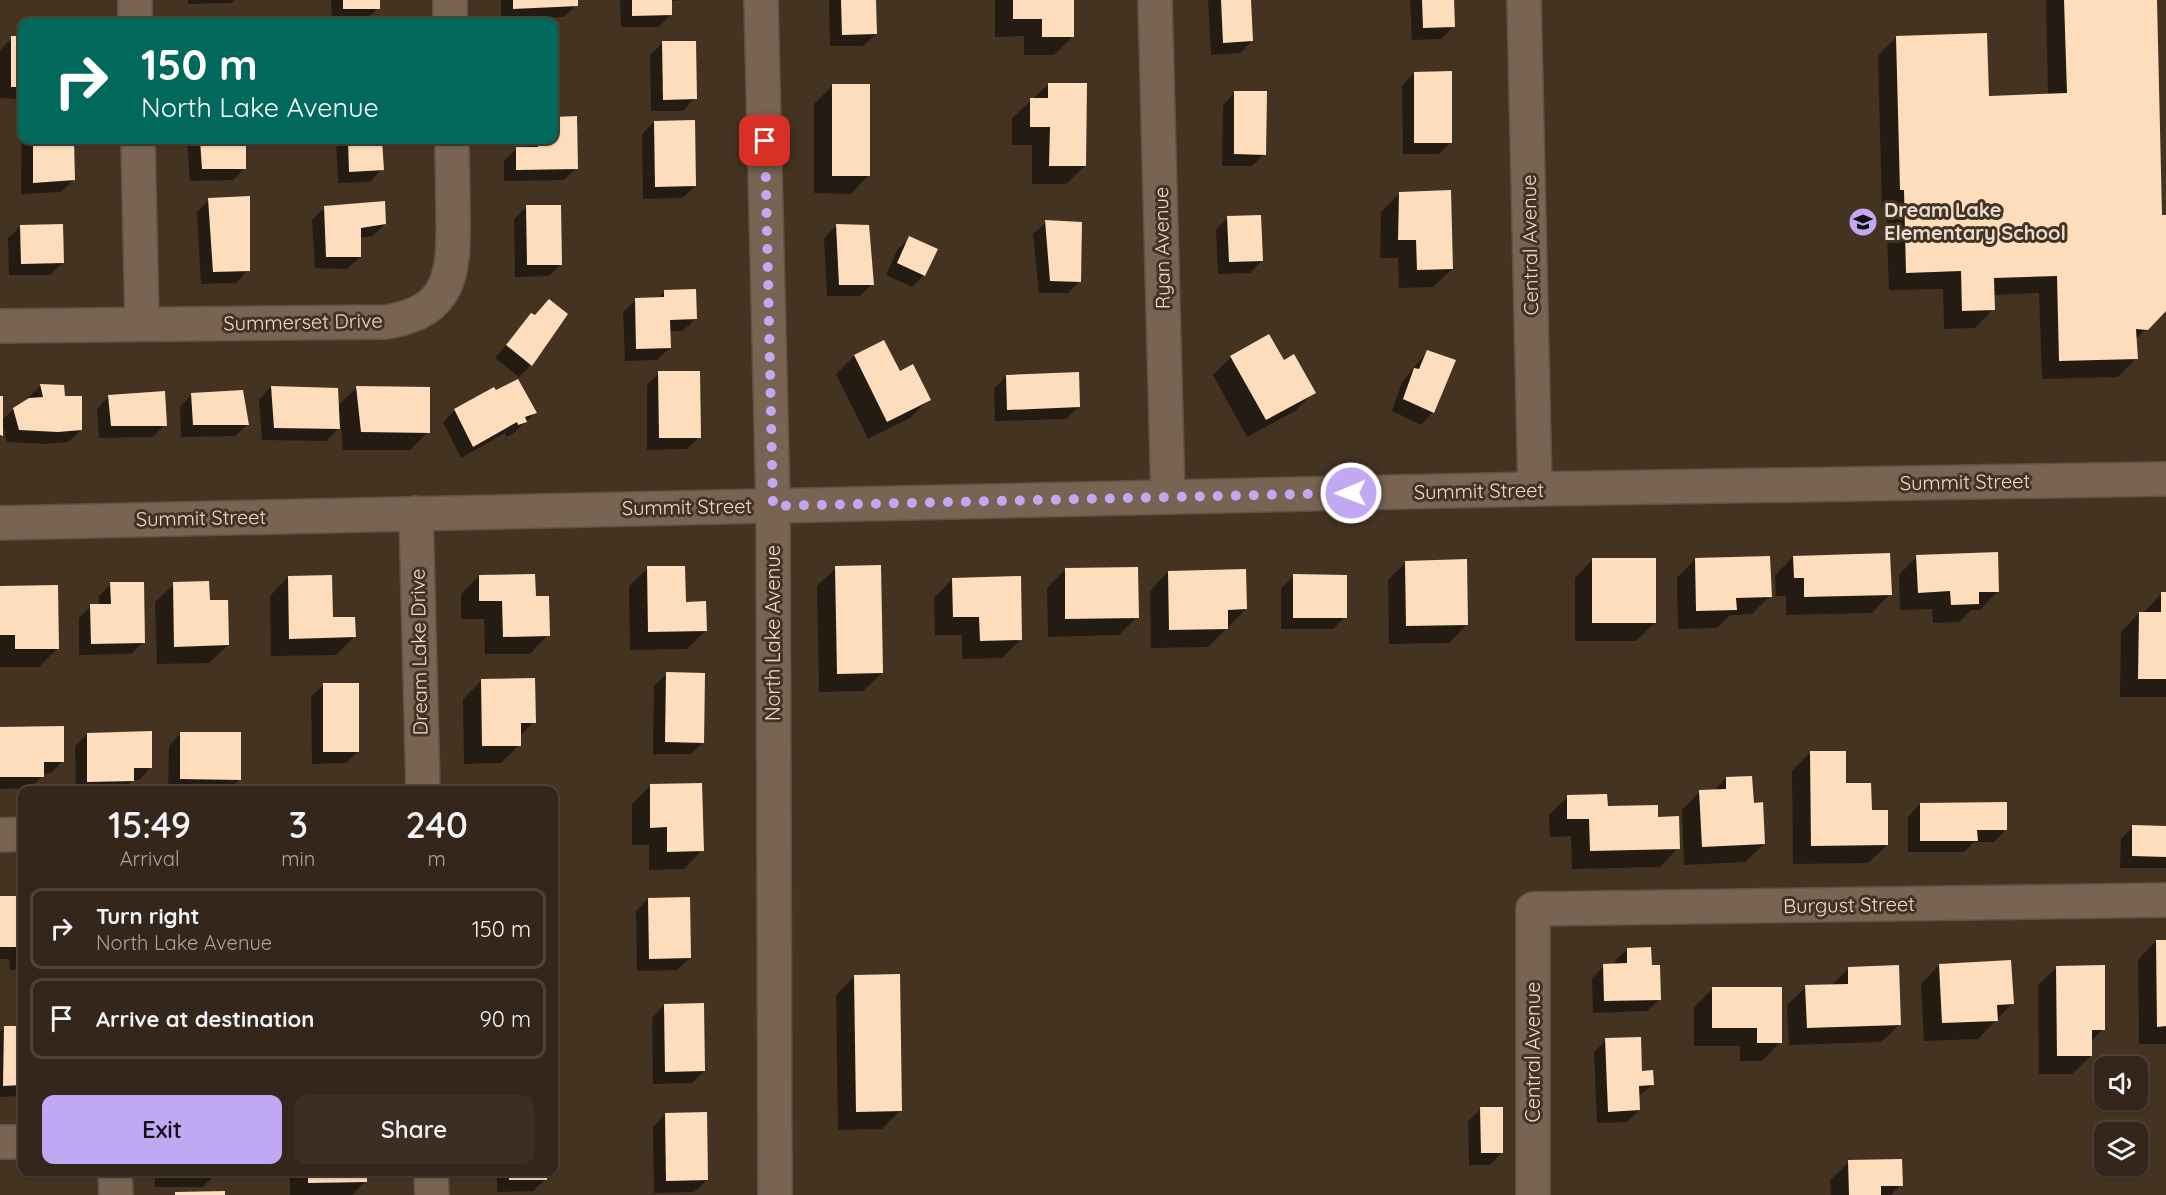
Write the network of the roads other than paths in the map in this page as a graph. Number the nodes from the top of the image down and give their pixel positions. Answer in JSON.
{"nodes":[{"id":1,"x":135,"y":0,"type":"edge"},
{"id":2,"x":450,"y":0,"type":"edge"},
{"id":3,"x":761,"y":0,"type":"edge"},
{"id":4,"x":1155,"y":0,"type":"edge"},
{"id":5,"x":1524,"y":0,"type":"edge"},
{"id":6,"x":135,"y":18,"type":"edge"},
{"id":7,"x":450,"y":18,"type":"edge"},
{"id":8,"x":138,"y":144,"type":"edge"},
{"id":9,"x":452,"y":144,"type":"edge"},
{"id":10,"x":142,"y":323,"type":"junction"},
{"id":11,"x":0,"y":326,"type":"edge"},
{"id":12,"x":2166,"y":479,"type":"edge"},
{"id":13,"x":1535,"y":489,"type":"junction"},
{"id":14,"x":1168,"y":497,"type":"junction"},
{"id":15,"x":773,"y":506,"type":"junction"},
{"id":16,"x":416,"y":513,"type":"junction"},
{"id":17,"x":0,"y":523,"type":"edge"},
{"id":18,"x":423,"y":786,"type":"edge"},
{"id":19,"x":18,"y":834,"type":"edge"},
{"id":20,"x":0,"y":835,"type":"edge"},
{"id":21,"x":2166,"y":900,"type":"edge"},
{"id":22,"x":1533,"y":909,"type":"joint"},
{"id":23,"x":0,"y":1142,"type":"edge"},
{"id":24,"x":18,"y":1142,"type":"edge"},
{"id":25,"x":115,"y":1176,"type":"edge"},
{"id":26,"x":431,"y":1176,"type":"edge"},
{"id":27,"x":116,"y":1195,"type":"edge"},
{"id":28,"x":432,"y":1195,"type":"edge"},
{"id":29,"x":775,"y":1195,"type":"edge"},
{"id":30,"x":1533,"y":1195,"type":"edge"}],
"edges":[{"from":1,"to":6,"type":"street"},
{"from":2,"to":7,"type":"street"},
{"from":3,"to":15,"type":"street","name":"North Lake Avenue"},
{"from":4,"to":14,"type":"street","name":"Ryan Avenue"},
{"from":5,"to":13,"type":"street","name":"Central Avenue"},
{"from":8,"to":10,"type":"street"},
{"from":9,"to":10,"type":"street","name":"Summerset Drive"},
{"from":10,"to":11,"type":"street","name":"Summerset Drive"},
{"from":12,"to":13,"type":"street","name":"Summit Street"},
{"from":13,"to":14,"type":"street","name":"Summit Street"},
{"from":14,"to":15,"type":"street","name":"Summit Street"},
{"from":15,"to":16,"type":"street","name":"Summit Street"},
{"from":15,"to":29,"type":"street","name":"North Lake Avenue"},
{"from":16,"to":17,"type":"street","name":"Summit Street"},
{"from":16,"to":18,"type":"street","name":"Dream Lake Drive"},
{"from":19,"to":20,"type":"street"},
{"from":21,"to":22,"type":"street","name":"Burgust Street"},
{"from":22,"to":30,"type":"street","name":"Central Avenue"},
{"from":23,"to":24,"type":"street"},
{"from":25,"to":27,"type":"street"},
{"from":26,"to":28,"type":"street"}]}
